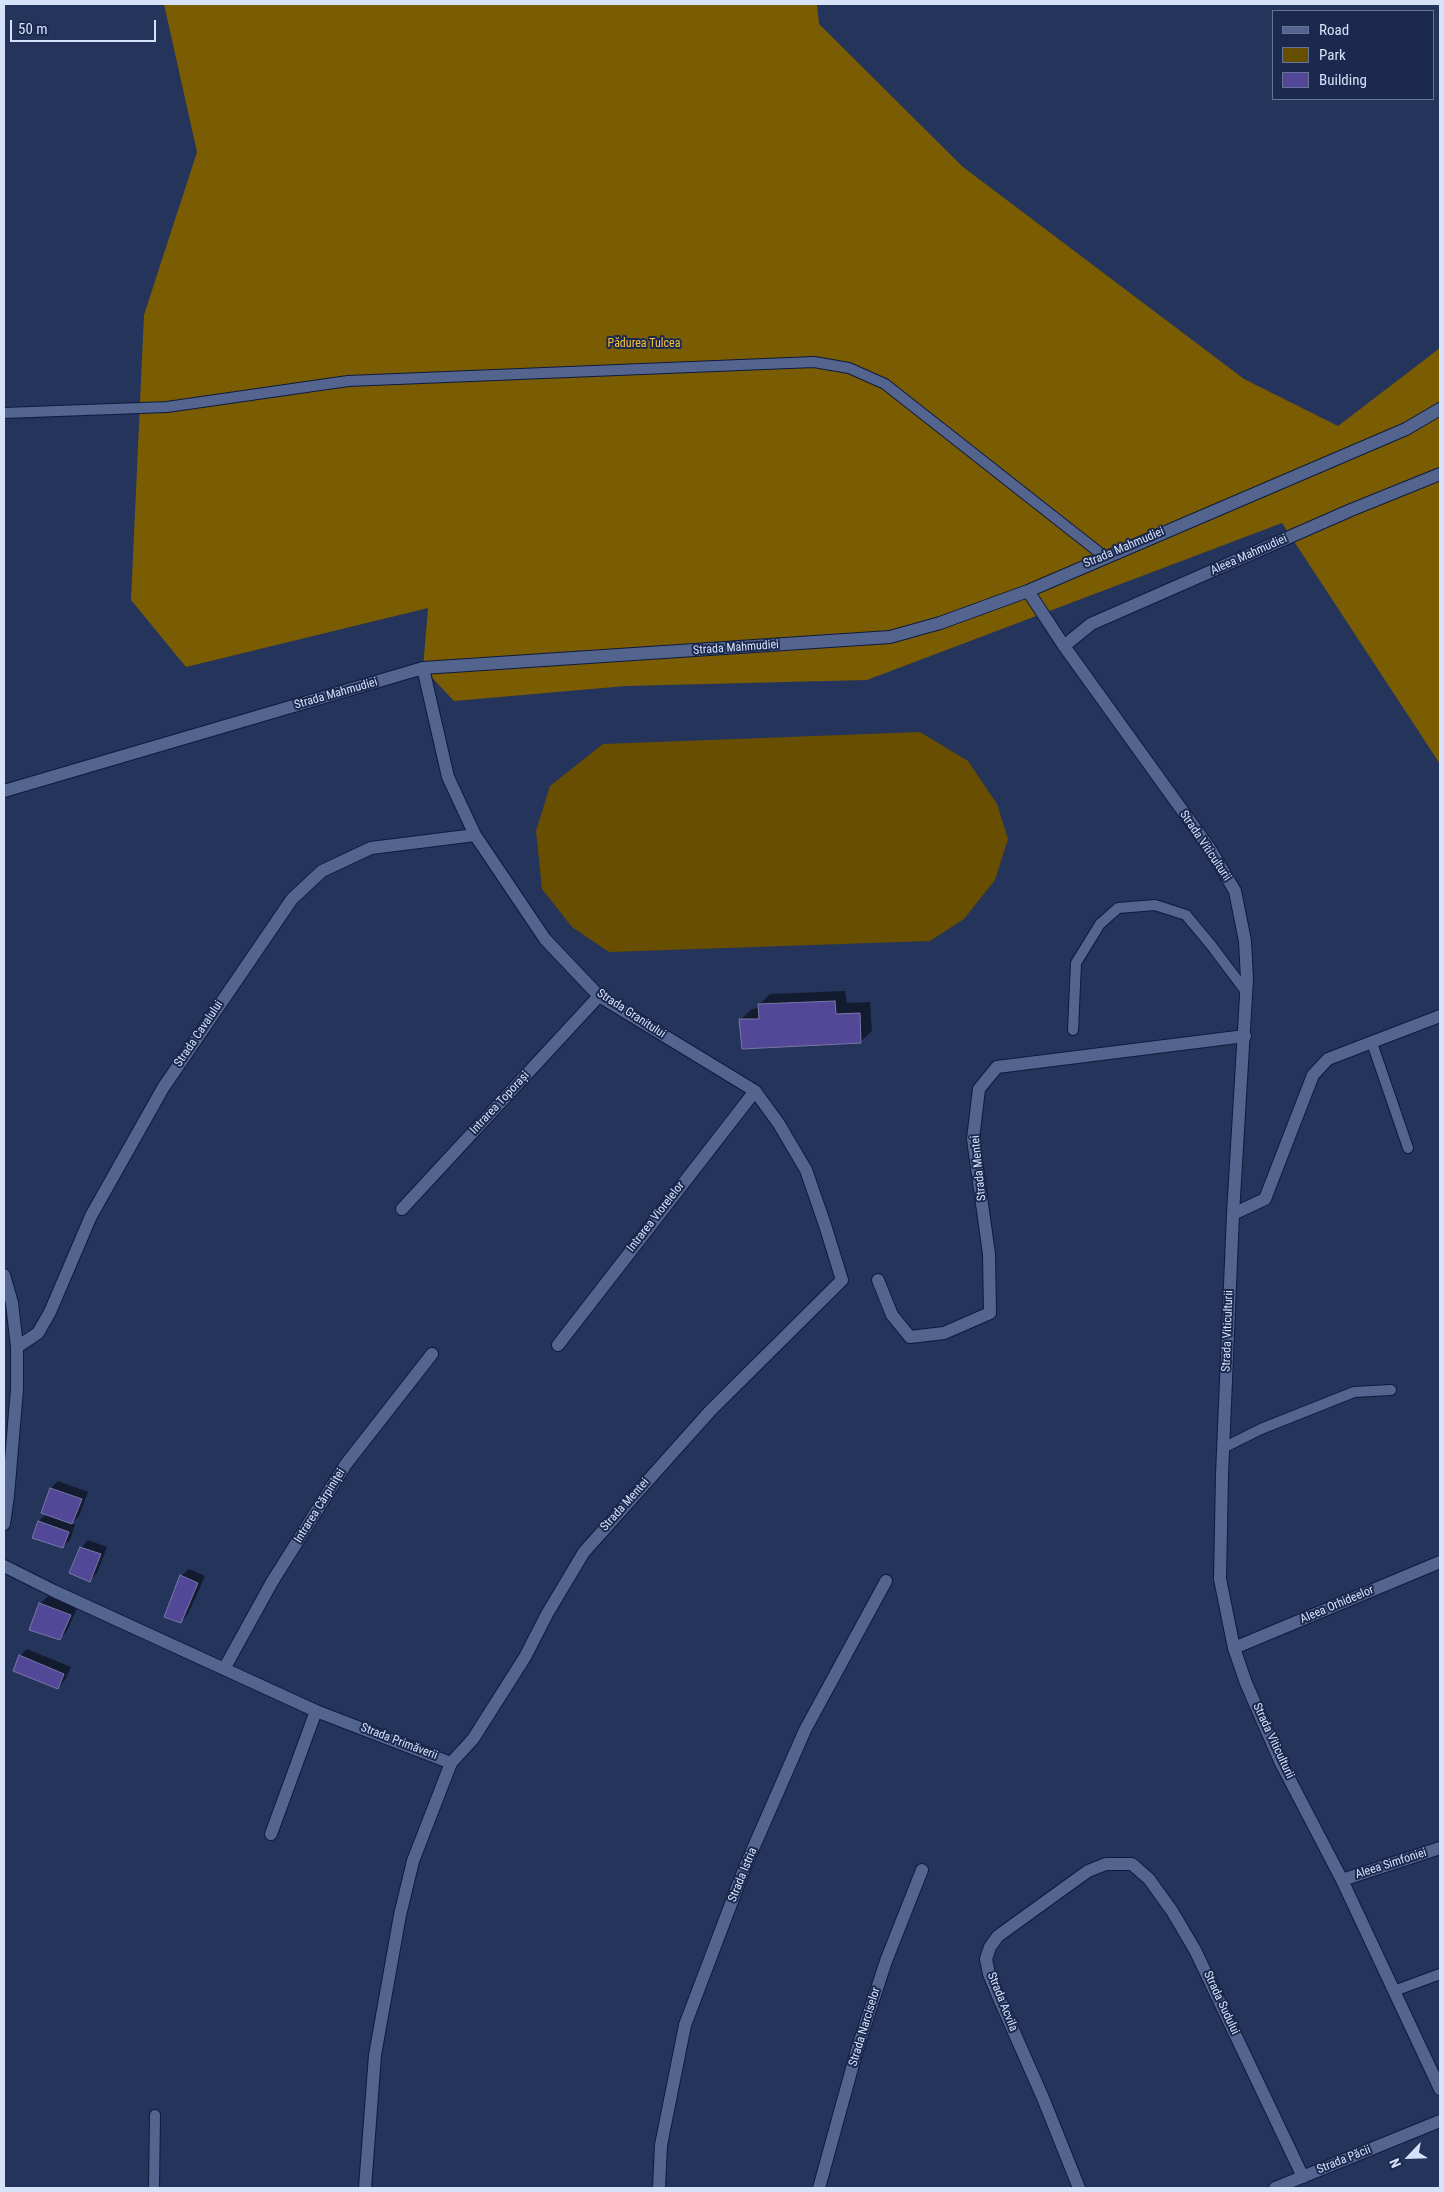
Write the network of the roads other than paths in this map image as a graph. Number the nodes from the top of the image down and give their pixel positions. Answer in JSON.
{"nodes":[{"id":1,"x":1440,"y":409,"type":"edge"},
{"id":2,"x":4,"y":412,"type":"edge"},
{"id":3,"x":1440,"y":474,"type":"edge"},
{"id":4,"x":1105,"y":557,"type":"junction"},
{"id":5,"x":1028,"y":591,"type":"junction"},
{"id":6,"x":1064,"y":646,"type":"junction"},
{"id":7,"x":423,"y":668,"type":"junction"},
{"id":8,"x":4,"y":791,"type":"edge"},
{"id":9,"x":475,"y":835,"type":"junction"},
{"id":10,"x":1247,"y":994,"type":"junction"},
{"id":11,"x":598,"y":996,"type":"junction"},
{"id":12,"x":1440,"y":1016,"type":"edge"},
{"id":13,"x":1073,"y":1030,"type":"dead end"},
{"id":14,"x":1245,"y":1036,"type":"junction"},
{"id":15,"x":1372,"y":1043,"type":"junction"},
{"id":16,"x":755,"y":1090,"type":"junction"},
{"id":17,"x":1408,"y":1148,"type":"dead end"},
{"id":18,"x":402,"y":1209,"type":"dead end"},
{"id":19,"x":1233,"y":1214,"type":"junction"},
{"id":20,"x":4,"y":1275,"type":"edge"},
{"id":21,"x":842,"y":1280,"type":"joint"},
{"id":22,"x":878,"y":1280,"type":"dead end"},
{"id":23,"x":558,"y":1345,"type":"dead end"},
{"id":24,"x":17,"y":1346,"type":"junction"},
{"id":25,"x":432,"y":1354,"type":"dead end"},
{"id":26,"x":1391,"y":1390,"type":"dead end"},
{"id":27,"x":1223,"y":1448,"type":"junction"},
{"id":28,"x":4,"y":1524,"type":"edge"},
{"id":29,"x":1440,"y":1562,"type":"edge"},
{"id":30,"x":4,"y":1566,"type":"edge"},
{"id":31,"x":886,"y":1581,"type":"dead end"},
{"id":32,"x":1234,"y":1648,"type":"junction"},
{"id":33,"x":224,"y":1669,"type":"junction"},
{"id":34,"x":316,"y":1711,"type":"junction"},
{"id":35,"x":451,"y":1763,"type":"junction"},
{"id":36,"x":271,"y":1834,"type":"dead end"},
{"id":37,"x":1440,"y":1848,"type":"edge"},
{"id":38,"x":1106,"y":1864,"type":"joint"},
{"id":39,"x":922,"y":1870,"type":"dead end"},
{"id":40,"x":1342,"y":1880,"type":"junction"},
{"id":41,"x":1440,"y":1974,"type":"edge"},
{"id":42,"x":1394,"y":1991,"type":"junction"},
{"id":43,"x":1440,"y":2089,"type":"edge"},
{"id":44,"x":156,"y":2115,"type":"dead end"},
{"id":45,"x":1440,"y":2121,"type":"edge"},
{"id":46,"x":1303,"y":2177,"type":"junction"},
{"id":47,"x":154,"y":2188,"type":"edge"},
{"id":48,"x":365,"y":2188,"type":"edge"},
{"id":49,"x":659,"y":2188,"type":"edge"},
{"id":50,"x":819,"y":2188,"type":"edge"},
{"id":51,"x":1079,"y":2188,"type":"edge"},
{"id":52,"x":1275,"y":2188,"type":"edge"}],
"edges":[{"from":1,"to":4,"type":"street","name":"Strada Mahmudiei"},
{"from":2,"to":4,"type":"lane"},
{"from":3,"to":6,"type":"street","name":"Aleea Mahmudiei"},
{"from":4,"to":5,"type":"street","name":"Strada Mahmudiei"},
{"from":5,"to":6,"type":"street","name":"Strada Viticulturii"},
{"from":5,"to":7,"type":"street","name":"Strada Mahmudiei"},
{"from":6,"to":10,"type":"street","name":"Strada Viticulturii"},
{"from":7,"to":8,"type":"street","name":"Strada Mahmudiei"},
{"from":7,"to":9,"type":"street","name":"Strada Granitului"},
{"from":9,"to":11,"type":"street","name":"Strada Granitului"},
{"from":9,"to":24,"type":"street","name":"Strada Cavalului"},
{"from":10,"to":13,"type":"lane"},
{"from":10,"to":14,"type":"street","name":"Strada Viticulturii"},
{"from":11,"to":16,"type":"street","name":"Strada Granitului"},
{"from":11,"to":18,"type":"street","name":"Intrarea Toporași"},
{"from":12,"to":15,"type":"street"},
{"from":14,"to":19,"type":"street","name":"Strada Viticulturii"},
{"from":14,"to":22,"type":"street","name":"Strada Mentei"},
{"from":15,"to":17,"type":"lane"},
{"from":15,"to":19,"type":"street"},
{"from":16,"to":21,"type":"street","name":"Strada Granitului"},
{"from":16,"to":23,"type":"street","name":"Intrarea Viorelelor"},
{"from":19,"to":27,"type":"street","name":"Strada Viticulturii"},
{"from":20,"to":24,"type":"street"},
{"from":21,"to":35,"type":"street","name":"Strada Mentei"},
{"from":24,"to":28,"type":"street"},
{"from":25,"to":33,"type":"street","name":"Intrarea Cărpiniței"},
{"from":26,"to":27,"type":"lane"},
{"from":27,"to":32,"type":"street","name":"Strada Viticulturii"},
{"from":29,"to":32,"type":"street","name":"Aleea Orhideelor"},
{"from":30,"to":33,"type":"street","name":"Strada Primăverii"},
{"from":31,"to":49,"type":"street","name":"Strada Istria"},
{"from":32,"to":40,"type":"street","name":"Strada Viticulturii"},
{"from":33,"to":34,"type":"street","name":"Strada Primăverii"},
{"from":34,"to":35,"type":"street","name":"Strada Primăverii"},
{"from":34,"to":36,"type":"street"},
{"from":35,"to":48,"type":"street","name":"Strada Primăverii"},
{"from":37,"to":40,"type":"street","name":"Aleea Simfoniei"},
{"from":38,"to":46,"type":"street","name":"Strada Sudului"},
{"from":38,"to":51,"type":"street","name":"Strada Acvila"},
{"from":39,"to":50,"type":"street","name":"Strada Narciselor"},
{"from":40,"to":42,"type":"street","name":"Strada Viticulturii"},
{"from":41,"to":42,"type":"lane"},
{"from":42,"to":43,"type":"street","name":"Strada Viticulturii"},
{"from":44,"to":47,"type":"lane"},
{"from":45,"to":46,"type":"street","name":"Strada Păcii"},
{"from":46,"to":52,"type":"street","name":"Strada Păcii"}]}
